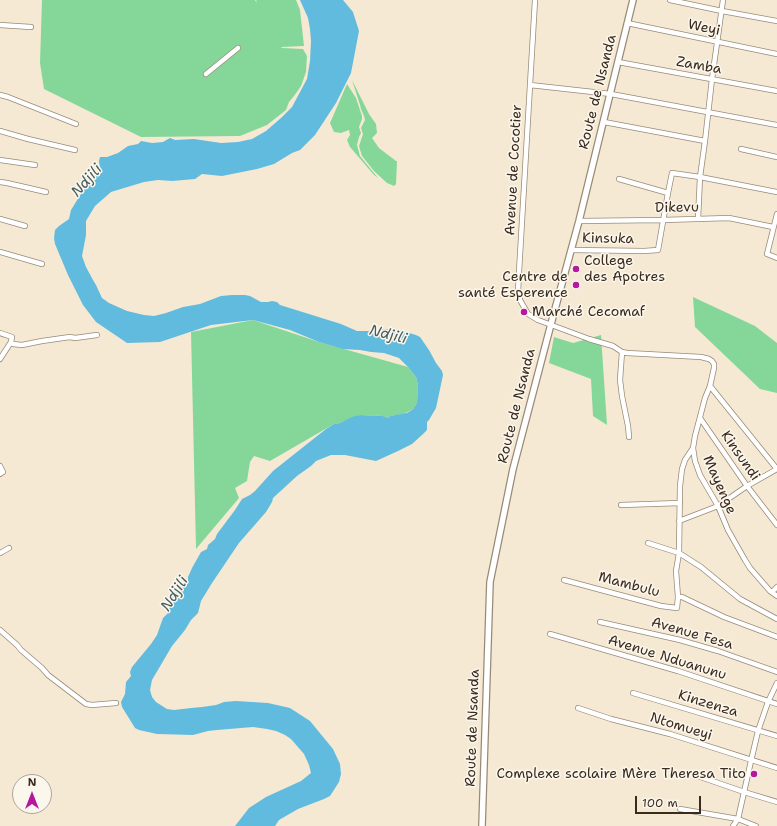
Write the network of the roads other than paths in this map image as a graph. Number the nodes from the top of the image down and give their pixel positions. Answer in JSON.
{"nodes":[{"id":1,"x":535,"y":0,"type":"edge"},
{"id":2,"x":633,"y":0,"type":"edge"},
{"id":3,"x":670,"y":0,"type":"edge"},
{"id":4,"x":723,"y":0,"type":"edge"},
{"id":5,"x":722,"y":11,"type":"junction"},
{"id":6,"x":777,"y":21,"type":"edge"},
{"id":7,"x":627,"y":23,"type":"junction"},
{"id":8,"x":0,"y":26,"type":"edge"},
{"id":9,"x":31,"y":27,"type":"dead end"},
{"id":10,"x":718,"y":42,"type":"junction"},
{"id":11,"x":238,"y":48,"type":"dead end"},
{"id":12,"x":777,"y":54,"type":"edge"},
{"id":13,"x":618,"y":62,"type":"junction"},
{"id":14,"x":206,"y":74,"type":"dead end"},
{"id":15,"x":712,"y":79,"type":"junction"},
{"id":16,"x":530,"y":85,"type":"junction"},
{"id":17,"x":777,"y":91,"type":"edge"},
{"id":18,"x":610,"y":94,"type":"junction"},
{"id":19,"x":0,"y":95,"type":"edge"},
{"id":20,"x":708,"y":113,"type":"junction"},
{"id":21,"x":604,"y":122,"type":"junction"},
{"id":22,"x":76,"y":124,"type":"dead end"},
{"id":23,"x":777,"y":125,"type":"edge"},
{"id":24,"x":0,"y":131,"type":"edge"},
{"id":25,"x":705,"y":140,"type":"junction"},
{"id":26,"x":741,"y":149,"type":"dead end"},
{"id":27,"x":75,"y":150,"type":"dead end"},
{"id":28,"x":777,"y":157,"type":"edge"},
{"id":29,"x":0,"y":160,"type":"edge"},
{"id":30,"x":35,"y":165,"type":"dead end"},
{"id":31,"x":700,"y":177,"type":"junction"},
{"id":32,"x":620,"y":179,"type":"dead end"},
{"id":33,"x":0,"y":182,"type":"edge"},
{"id":34,"x":46,"y":192,"type":"dead end"},
{"id":35,"x":777,"y":192,"type":"edge"},
{"id":36,"x":668,"y":193,"type":"junction"},
{"id":37,"x":777,"y":214,"type":"edge"},
{"id":38,"x":0,"y":219,"type":"edge"},
{"id":39,"x":698,"y":219,"type":"junction"},
{"id":40,"x":663,"y":220,"type":"junction"},
{"id":41,"x":579,"y":221,"type":"junction"},
{"id":42,"x":25,"y":226,"type":"dead end"},
{"id":43,"x":774,"y":227,"type":"junction"},
{"id":44,"x":771,"y":235,"type":"junction"},
{"id":45,"x":777,"y":236,"type":"edge"},
{"id":46,"x":571,"y":250,"type":"junction"},
{"id":47,"x":0,"y":252,"type":"edge"},
{"id":48,"x":777,"y":258,"type":"edge"},
{"id":49,"x":42,"y":264,"type":"dead end"},
{"id":50,"x":551,"y":324,"type":"junction"},
{"id":51,"x":0,"y":333,"type":"edge"},
{"id":52,"x":97,"y":335,"type":"dead end"},
{"id":53,"x":11,"y":342,"type":"junction"},
{"id":54,"x":622,"y":352,"type":"junction"},
{"id":55,"x":0,"y":359,"type":"edge"},
{"id":56,"x":710,"y":386,"type":"junction"},
{"id":57,"x":700,"y":418,"type":"junction"},
{"id":58,"x":629,"y":437,"type":"dead end"},
{"id":59,"x":693,"y":448,"type":"junction"},
{"id":60,"x":0,"y":466,"type":"edge"},
{"id":61,"x":777,"y":469,"type":"edge"},
{"id":62,"x":0,"y":474,"type":"edge"},
{"id":63,"x":747,"y":486,"type":"junction"},
{"id":64,"x":680,"y":502,"type":"junction"},
{"id":65,"x":621,"y":505,"type":"dead end"},
{"id":66,"x":718,"y":506,"type":"junction"},
{"id":67,"x":679,"y":521,"type":"junction"},
{"id":68,"x":777,"y":525,"type":"edge"},
{"id":69,"x":648,"y":543,"type":"dead end"},
{"id":70,"x":9,"y":548,"type":"dead end"},
{"id":71,"x":0,"y":552,"type":"edge"},
{"id":72,"x":679,"y":553,"type":"junction"},
{"id":73,"x":564,"y":580,"type":"dead end"},
{"id":74,"x":777,"y":587,"type":"edge"},
{"id":75,"x":772,"y":592,"type":"junction"},
{"id":76,"x":777,"y":596,"type":"edge"},
{"id":77,"x":678,"y":597,"type":"junction"},
{"id":78,"x":777,"y":620,"type":"edge"},
{"id":79,"x":600,"y":622,"type":"dead end"},
{"id":80,"x":0,"y":630,"type":"edge"},
{"id":81,"x":550,"y":634,"type":"dead end"},
{"id":82,"x":777,"y":638,"type":"edge"},
{"id":83,"x":777,"y":672,"type":"edge"},
{"id":84,"x":777,"y":684,"type":"edge"},
{"id":85,"x":634,"y":693,"type":"dead end"},
{"id":86,"x":768,"y":702,"type":"junction"},
{"id":87,"x":116,"y":703,"type":"dead end"},
{"id":88,"x":777,"y":704,"type":"edge"},
{"id":89,"x":578,"y":708,"type":"dead end"},
{"id":90,"x":758,"y":732,"type":"junction"},
{"id":91,"x":777,"y":736,"type":"edge"},
{"id":92,"x":751,"y":761,"type":"junction"},
{"id":93,"x":777,"y":768,"type":"edge"},
{"id":94,"x":695,"y":774,"type":"dead end"},
{"id":95,"x":744,"y":792,"type":"junction"},
{"id":96,"x":777,"y":802,"type":"edge"},
{"id":97,"x":680,"y":809,"type":"dead end"},
{"id":98,"x":738,"y":819,"type":"junction"},
{"id":99,"x":482,"y":826,"type":"edge"},
{"id":100,"x":733,"y":826,"type":"edge"},
{"id":101,"x":756,"y":826,"type":"edge"}],
"edges":[{"from":1,"to":16,"type":"street","name":"Avenue de Cocotier"},
{"from":2,"to":7,"type":"street","name":"Route de Nsanda"},
{"from":3,"to":5,"type":"street"},
{"from":4,"to":5,"type":"street"},
{"from":5,"to":6,"type":"street"},
{"from":5,"to":10,"type":"street"},
{"from":7,"to":10,"type":"street","name":"Weyi"},
{"from":7,"to":13,"type":"street","name":"Route de Nsanda"},
{"from":8,"to":9,"type":"street"},
{"from":10,"to":12,"type":"street","name":"Weyi"},
{"from":10,"to":15,"type":"street"},
{"from":11,"to":14,"type":"street"},
{"from":13,"to":15,"type":"street","name":"Zamba"},
{"from":13,"to":18,"type":"street","name":"Route de Nsanda"},
{"from":15,"to":17,"type":"street","name":"Zamba"},
{"from":15,"to":20,"type":"street"},
{"from":16,"to":18,"type":"street"},
{"from":16,"to":50,"type":"street","name":"Avenue de Cocotier"},
{"from":18,"to":20,"type":"street"},
{"from":18,"to":21,"type":"street","name":"Route de Nsanda"},
{"from":19,"to":22,"type":"street"},
{"from":20,"to":23,"type":"street"},
{"from":20,"to":25,"type":"street"},
{"from":21,"to":25,"type":"street"},
{"from":21,"to":41,"type":"street","name":"Route de Nsanda"},
{"from":24,"to":27,"type":"street"},
{"from":25,"to":31,"type":"street"},
{"from":26,"to":28,"type":"street"},
{"from":29,"to":30,"type":"street"},
{"from":31,"to":35,"type":"street"},
{"from":31,"to":36,"type":"street"},
{"from":31,"to":39,"type":"street"},
{"from":32,"to":36,"type":"street"},
{"from":33,"to":34,"type":"street"},
{"from":36,"to":40,"type":"street"},
{"from":37,"to":43,"type":"street"},
{"from":38,"to":42,"type":"street"},
{"from":39,"to":40,"type":"street","name":"Dikevu"},
{"from":39,"to":43,"type":"street","name":"Dikevu"},
{"from":40,"to":41,"type":"street","name":"Dikevu"},
{"from":40,"to":46,"type":"street","name":"Kinsuka"},
{"from":41,"to":46,"type":"street","name":"Route de Nsanda"},
{"from":43,"to":44,"type":"street"},
{"from":44,"to":45,"type":"street"},
{"from":44,"to":48,"type":"street"},
{"from":46,"to":50,"type":"street","name":"Route de Nsanda"},
{"from":47,"to":49,"type":"street"},
{"from":50,"to":54,"type":"street","name":"Avenue de Cocotier"},
{"from":50,"to":99,"type":"street","name":"Route de Nsanda"},
{"from":51,"to":53,"type":"street"},
{"from":52,"to":53,"type":"street"},
{"from":53,"to":55,"type":"street"},
{"from":54,"to":56,"type":"street","name":"Mayenge"},
{"from":54,"to":58,"type":"street"},
{"from":56,"to":57,"type":"street","name":"Mayenge"},
{"from":56,"to":61,"type":"street"},
{"from":57,"to":59,"type":"street","name":"Mayenge"},
{"from":57,"to":63,"type":"street","name":"Kinsundi"},
{"from":59,"to":64,"type":"street","name":"Mambulu"},
{"from":59,"to":66,"type":"street","name":"Mayenge"},
{"from":60,"to":62,"type":"street"},
{"from":61,"to":63,"type":"street"},
{"from":63,"to":66,"type":"street"},
{"from":63,"to":68,"type":"street","name":"Kinsundi"},
{"from":64,"to":65,"type":"street"},
{"from":64,"to":67,"type":"street","name":"Mambulu"},
{"from":66,"to":67,"type":"street"},
{"from":66,"to":75,"type":"street","name":"Mayenge"},
{"from":67,"to":72,"type":"street","name":"Mambulu"},
{"from":69,"to":72,"type":"street"},
{"from":70,"to":71,"type":"street"},
{"from":72,"to":77,"type":"street","name":"Mambulu"},
{"from":72,"to":78,"type":"street"},
{"from":73,"to":77,"type":"street","name":"Mambulu"},
{"from":74,"to":75,"type":"street"},
{"from":75,"to":76,"type":"street","name":"Mayenge"},
{"from":77,"to":82,"type":"street","name":"Mambulu"},
{"from":79,"to":83,"type":"street","name":"Avenue Fesa"},
{"from":80,"to":87,"type":"street"},
{"from":81,"to":86,"type":"street","name":"Avenue Nduanunu"},
{"from":84,"to":86,"type":"street"},
{"from":85,"to":90,"type":"street","name":"Kinzenza"},
{"from":86,"to":88,"type":"street","name":"Avenue Nduanunu"},
{"from":86,"to":90,"type":"street"},
{"from":89,"to":92,"type":"street","name":"Ntomueyi"},
{"from":90,"to":91,"type":"street","name":"Kinzenza"},
{"from":90,"to":92,"type":"street"},
{"from":92,"to":93,"type":"street","name":"Ntomueyi"},
{"from":92,"to":95,"type":"street"},
{"from":94,"to":95,"type":"street"},
{"from":95,"to":96,"type":"street"},
{"from":95,"to":98,"type":"street"},
{"from":97,"to":98,"type":"street"},
{"from":98,"to":100,"type":"street"},
{"from":98,"to":101,"type":"street"}]}
